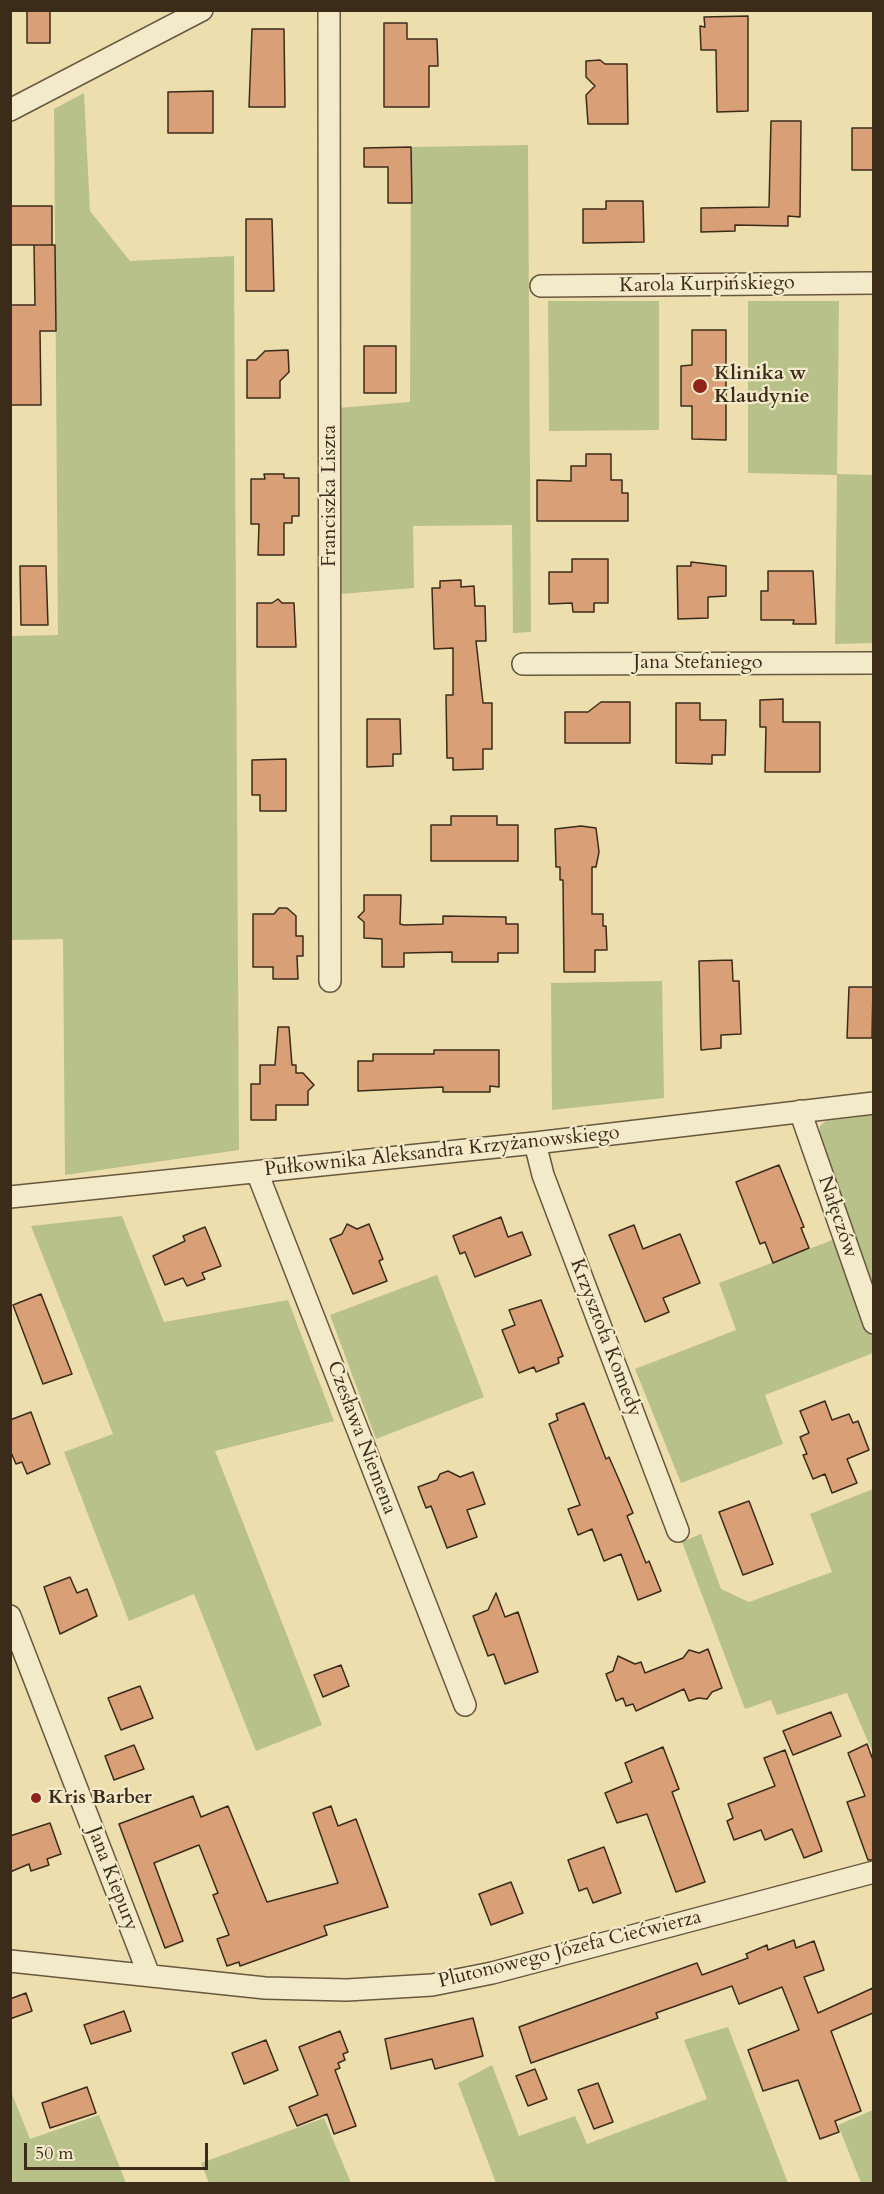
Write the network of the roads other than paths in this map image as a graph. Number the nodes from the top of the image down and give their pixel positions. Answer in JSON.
{"nodes":[{"id":1,"x":202,"y":10,"type":"edge"},
{"id":2,"x":329,"y":10,"type":"edge"},
{"id":3,"x":10,"y":110,"type":"edge"},
{"id":4,"x":873,"y":283,"type":"edge"},
{"id":5,"x":541,"y":286,"type":"dead end"},
{"id":6,"x":873,"y":663,"type":"edge"},
{"id":7,"x":523,"y":664,"type":"dead end"},
{"id":8,"x":330,"y":981,"type":"dead end"},
{"id":9,"x":873,"y":1103,"type":"edge"},
{"id":10,"x":800,"y":1111,"type":"junction"},
{"id":11,"x":535,"y":1143,"type":"junction"},
{"id":12,"x":257,"y":1172,"type":"junction"},
{"id":13,"x":10,"y":1197,"type":"edge"},
{"id":14,"x":873,"y":1323,"type":"edge"},
{"id":15,"x":678,"y":1531,"type":"dead end"},
{"id":16,"x":10,"y":1616,"type":"edge"},
{"id":17,"x":465,"y":1704,"type":"dead end"},
{"id":18,"x":873,"y":1872,"type":"edge"},
{"id":19,"x":10,"y":1961,"type":"edge"},
{"id":20,"x":149,"y":1975,"type":"junction"}],
"edges":[{"from":1,"to":3,"type":"street"},
{"from":2,"to":8,"type":"street","name":"Franciszka Liszta"},
{"from":4,"to":5,"type":"street","name":"Karola Kurpińskiego"},
{"from":6,"to":7,"type":"street","name":"Jana Stefaniego"},
{"from":9,"to":10,"type":"street","name":"Pułkownika Aleksandra Krzyżanowskiego"},
{"from":10,"to":11,"type":"street","name":"Pułkownika Aleksandra Krzyżanowskiego"},
{"from":10,"to":14,"type":"street","name":"Nałęczów"},
{"from":11,"to":12,"type":"street","name":"Pułkownika Aleksandra Krzyżanowskiego"},
{"from":11,"to":15,"type":"street","name":"Krzysztofa Komedy"},
{"from":12,"to":13,"type":"street","name":"Pułkownika Aleksandra Krzyżanowskiego"},
{"from":12,"to":17,"type":"street","name":"Czesława Niemena"},
{"from":16,"to":20,"type":"street","name":"Jana Kiepury"},
{"from":18,"to":20,"type":"street","name":"Plutonowego Józefa Ciećwierza"},
{"from":19,"to":20,"type":"street","name":"Plutonowego Józefa Ciećwierza"}]}
